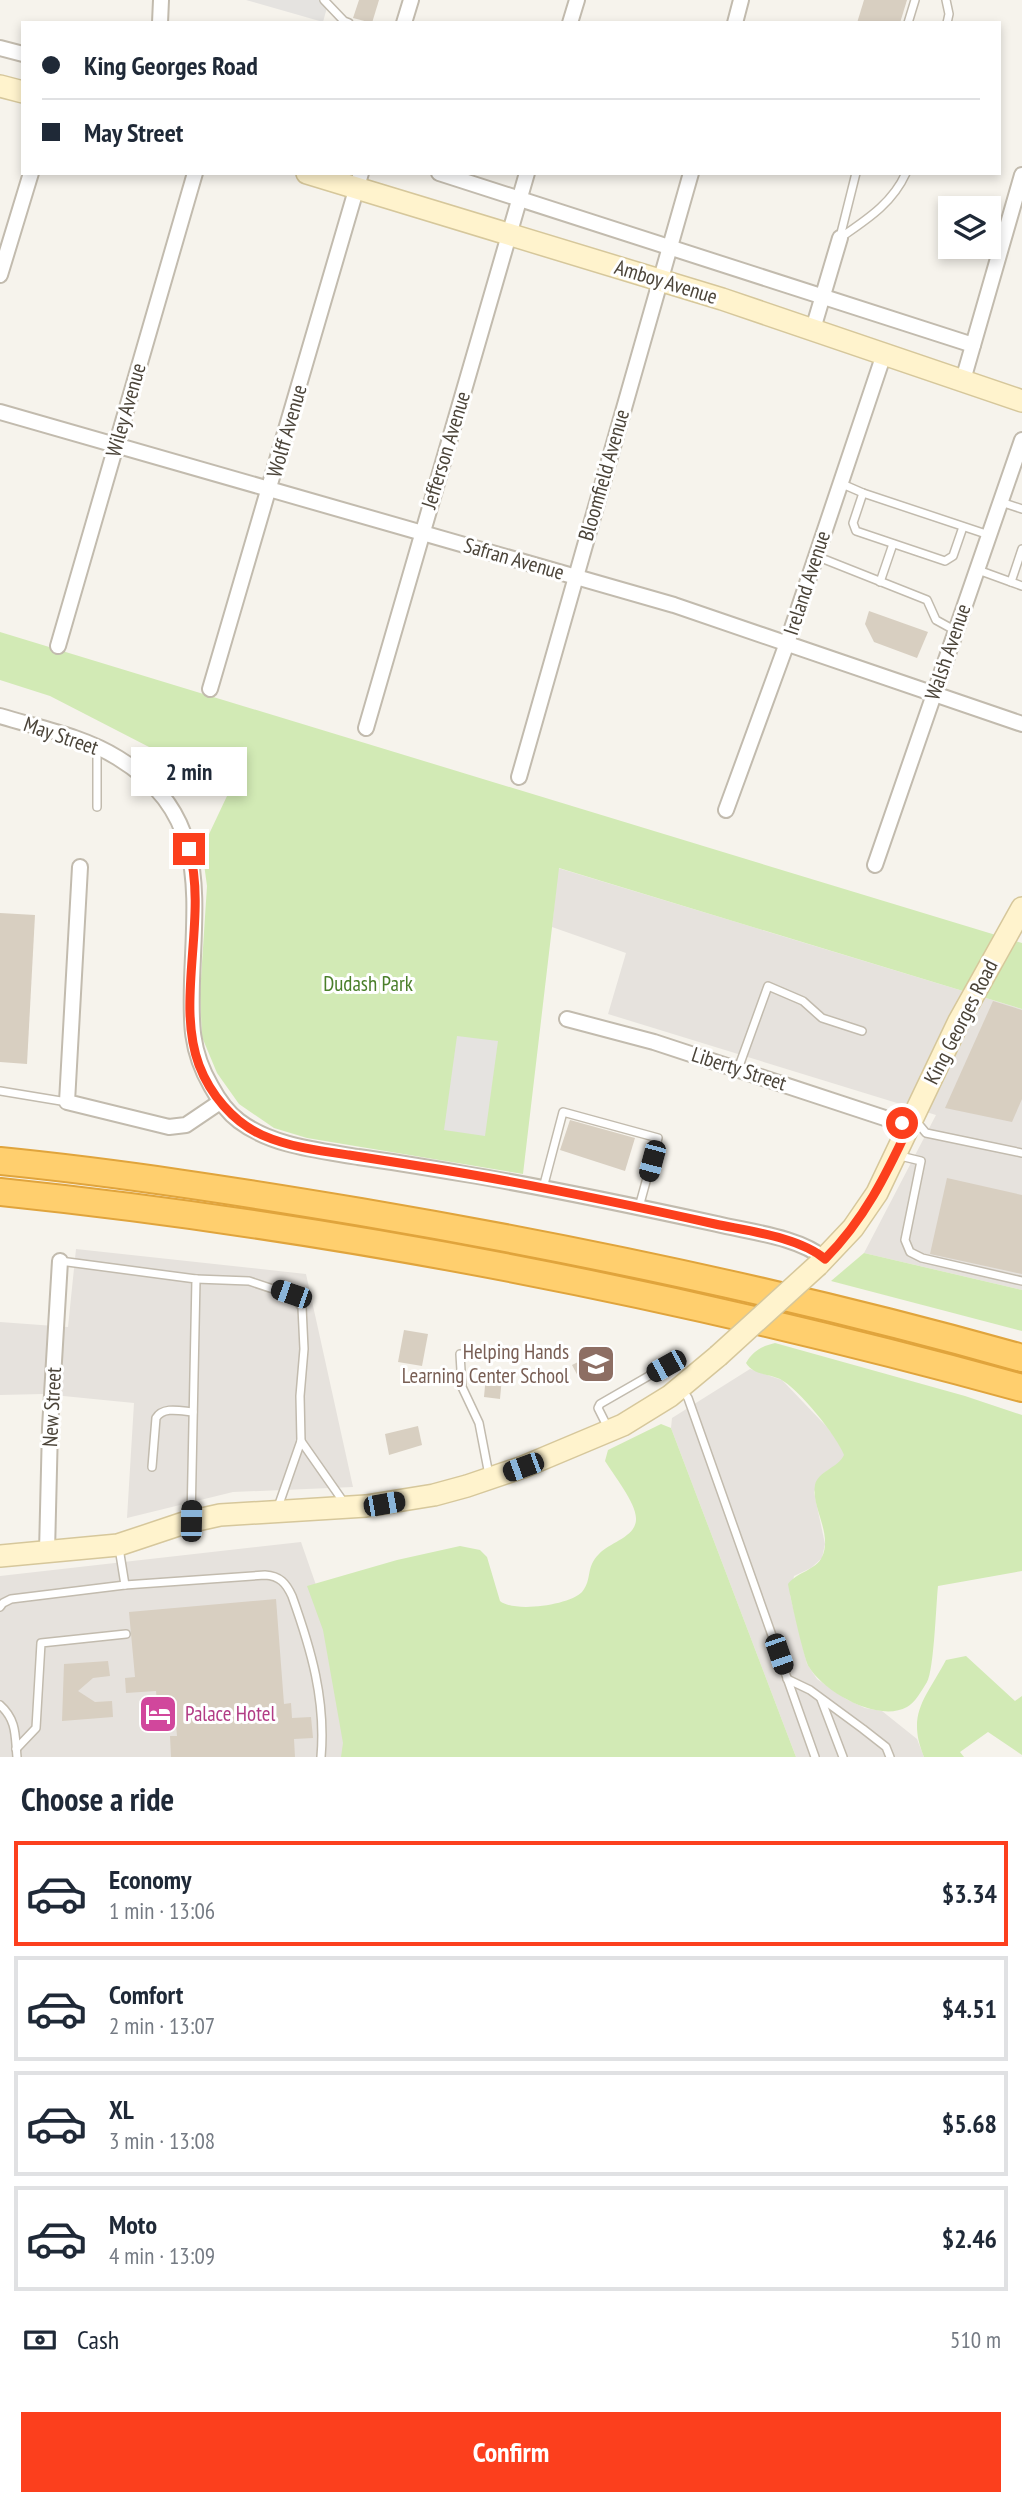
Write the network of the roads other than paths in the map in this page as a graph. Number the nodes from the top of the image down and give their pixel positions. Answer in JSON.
{"nodes":[{"id":1,"x":161,"y":0,"type":"edge"},
{"id":2,"x":324,"y":0,"type":"edge"},
{"id":3,"x":411,"y":0,"type":"edge"},
{"id":4,"x":577,"y":0,"type":"edge"},
{"id":5,"x":741,"y":0,"type":"edge"},
{"id":6,"x":915,"y":0,"type":"edge"},
{"id":7,"x":946,"y":0,"type":"edge"},
{"id":8,"x":160,"y":21,"type":"edge"},
{"id":9,"x":344,"y":21,"type":"edge"},
{"id":10,"x":405,"y":21,"type":"edge"},
{"id":11,"x":571,"y":21,"type":"edge"},
{"id":12,"x":736,"y":21,"type":"edge"},
{"id":13,"x":909,"y":21,"type":"edge"},
{"id":14,"x":947,"y":21,"type":"edge"},
{"id":15,"x":0,"y":48,"type":"edge"},
{"id":16,"x":21,"y":53,"type":"edge"},
{"id":17,"x":0,"y":86,"type":"edge"},
{"id":18,"x":21,"y":91,"type":"edge"},
{"id":19,"x":30,"y":175,"type":"edge"},
{"id":20,"x":194,"y":175,"type":"edge"},
{"id":21,"x":322,"y":175,"type":"edge"},
{"id":22,"x":445,"y":175,"type":"edge"},
{"id":23,"x":526,"y":175,"type":"edge"},
{"id":24,"x":690,"y":175,"type":"edge"},
{"id":25,"x":856,"y":175,"type":"edge"},
{"id":26,"x":905,"y":175,"type":"edge"},
{"id":27,"x":359,"y":180,"type":"edge"},
{"id":28,"x":1021,"y":180,"type":"edge"},
{"id":29,"x":520,"y":199,"type":"junction"},
{"id":30,"x":510,"y":234,"type":"junction"},
{"id":31,"x":840,"y":238,"type":"junction"},
{"id":32,"x":670,"y":247,"type":"junction"},
{"id":33,"x":0,"y":275,"type":"edge"},
{"id":34,"x":660,"y":280,"type":"junction"},
{"id":35,"x":822,"y":296,"type":"junction"},
{"id":36,"x":813,"y":329,"type":"junction"},
{"id":37,"x":973,"y":345,"type":"junction"},
{"id":38,"x":884,"y":354,"type":"junction"},
{"id":39,"x":963,"y":380,"type":"junction"},
{"id":40,"x":1022,"y":401,"type":"edge"},
{"id":41,"x":0,"y":412,"type":"edge"},
{"id":42,"x":1022,"y":440,"type":"edge"},
{"id":43,"x":115,"y":445,"type":"junction"},
{"id":44,"x":839,"y":483,"type":"junction"},
{"id":45,"x":270,"y":489,"type":"junction"},
{"id":46,"x":863,"y":494,"type":"junction"},
{"id":47,"x":1001,"y":502,"type":"junction"},
{"id":48,"x":1022,"y":509,"type":"edge"},
{"id":49,"x":963,"y":527,"type":"junction"},
{"id":50,"x":422,"y":532,"type":"junction"},
{"id":51,"x":989,"y":535,"type":"junction"},
{"id":52,"x":893,"y":544,"type":"junction"},
{"id":53,"x":1022,"y":549,"type":"edge"},
{"id":54,"x":816,"y":556,"type":"junction"},
{"id":55,"x":977,"y":569,"type":"junction"},
{"id":56,"x":575,"y":576,"type":"junction"},
{"id":57,"x":880,"y":582,"type":"junction"},
{"id":58,"x":1011,"y":582,"type":"junction"},
{"id":59,"x":1022,"y":586,"type":"edge"},
{"id":60,"x":956,"y":631,"type":"junction"},
{"id":61,"x":786,"y":643,"type":"junction"},
{"id":62,"x":58,"y":646,"type":"dead end"},
{"id":63,"x":210,"y":689,"type":"dead end"},
{"id":64,"x":934,"y":694,"type":"junction"},
{"id":65,"x":0,"y":716,"type":"edge"},
{"id":66,"x":1022,"y":724,"type":"edge"},
{"id":67,"x":366,"y":728,"type":"dead end"},
{"id":68,"x":97,"y":747,"type":"junction"},
{"id":69,"x":519,"y":777,"type":"dead end"},
{"id":70,"x":97,"y":807,"type":"dead end"},
{"id":71,"x":726,"y":810,"type":"dead end"},
{"id":72,"x":875,"y":865,"type":"dead end"},
{"id":73,"x":80,"y":867,"type":"dead end"},
{"id":74,"x":1021,"y":910,"type":"edge"},
{"id":75,"x":567,"y":1020,"type":"dead end"},
{"id":76,"x":862,"y":1031,"type":"dead end"},
{"id":77,"x":738,"y":1069,"type":"junction"},
{"id":78,"x":0,"y":1091,"type":"edge"},
{"id":79,"x":67,"y":1101,"type":"junction"},
{"id":80,"x":220,"y":1101,"type":"junction"},
{"id":81,"x":911,"y":1122,"type":"junction"},
{"id":82,"x":1022,"y":1153,"type":"edge"},
{"id":83,"x":896,"y":1154,"type":"junction"},
{"id":84,"x":0,"y":1159,"type":"edge"},
{"id":85,"x":543,"y":1188,"type":"junction"},
{"id":86,"x":0,"y":1192,"type":"edge"},
{"id":87,"x":639,"y":1207,"type":"junction"},
{"id":88,"x":60,"y":1261,"type":"joint"},
{"id":89,"x":821,"y":1262,"type":"junction"},
{"id":90,"x":196,"y":1279,"type":"junction"},
{"id":91,"x":1022,"y":1281,"type":"edge"},
{"id":92,"x":460,"y":1354,"type":"dead end"},
{"id":93,"x":1022,"y":1358,"type":"edge"},
{"id":94,"x":666,"y":1366,"type":"dead end"},
{"id":95,"x":681,"y":1388,"type":"junction"},
{"id":96,"x":1022,"y":1388,"type":"edge"},
{"id":97,"x":194,"y":1412,"type":"junction"},
{"id":98,"x":610,"y":1432,"type":"junction"},
{"id":99,"x":301,"y":1441,"type":"junction"},
{"id":100,"x":152,"y":1467,"type":"dead end"},
{"id":101,"x":490,"y":1479,"type":"junction"},
{"id":102,"x":348,"y":1508,"type":"junction"},
{"id":103,"x":276,"y":1511,"type":"junction"},
{"id":104,"x":191,"y":1521,"type":"junction"},
{"id":105,"x":118,"y":1545,"type":"junction"},
{"id":106,"x":47,"y":1552,"type":"junction"},
{"id":107,"x":0,"y":1556,"type":"edge"},
{"id":108,"x":125,"y":1585,"type":"junction"},
{"id":109,"x":0,"y":1607,"type":"edge"},
{"id":110,"x":126,"y":1634,"type":"dead end"},
{"id":111,"x":787,"y":1679,"type":"junction"},
{"id":112,"x":820,"y":1699,"type":"junction"},
{"id":113,"x":0,"y":1705,"type":"edge"},
{"id":114,"x":17,"y":1753,"type":"edge"},
{"id":115,"x":321,"y":1757,"type":"edge"},
{"id":116,"x":815,"y":1757,"type":"edge"},
{"id":117,"x":843,"y":1757,"type":"edge"},
{"id":118,"x":890,"y":1757,"type":"edge"}],
"edges":[{"from":1,"to":8,"type":"street"},
{"from":2,"to":9,"type":"lane"},
{"from":3,"to":10,"type":"street"},
{"from":4,"to":11,"type":"street"},
{"from":5,"to":12,"type":"street"},
{"from":6,"to":13,"type":"lane"},
{"from":7,"to":14,"type":"lane"},
{"from":15,"to":16,"type":"street"},
{"from":17,"to":18,"type":"street"},
{"from":19,"to":33,"type":"street"},
{"from":20,"to":43,"type":"street","name":"Wiley Avenue"},
{"from":21,"to":27,"type":"street","name":"Amboy Avenue"},
{"from":22,"to":29,"type":"street","name":"Amboy Avenue"},
{"from":23,"to":29,"type":"street","name":"Jefferson Avenue"},
{"from":24,"to":32,"type":"street","name":"Bloomfield Avenue"},
{"from":25,"to":31,"type":"lane"},
{"from":26,"to":31,"type":"lane"},
{"from":27,"to":30,"type":"street","name":"Amboy Avenue"},
{"from":27,"to":45,"type":"street","name":"Wolff Avenue"},
{"from":28,"to":37,"type":"street"},
{"from":29,"to":30,"type":"street","name":"Jefferson Avenue"},
{"from":29,"to":32,"type":"street","name":"Amboy Avenue"},
{"from":30,"to":34,"type":"street","name":"Amboy Avenue"},
{"from":30,"to":50,"type":"street","name":"Jefferson Avenue"},
{"from":31,"to":35,"type":"street"},
{"from":32,"to":34,"type":"street","name":"Bloomfield Avenue"},
{"from":32,"to":35,"type":"street","name":"Amboy Avenue"},
{"from":34,"to":36,"type":"street","name":"Amboy Avenue"},
{"from":34,"to":56,"type":"street","name":"Bloomfield Avenue"},
{"from":35,"to":36,"type":"street"},
{"from":35,"to":37,"type":"street","name":"Amboy Avenue"},
{"from":36,"to":38,"type":"street","name":"Amboy Avenue"},
{"from":37,"to":39,"type":"street"},
{"from":38,"to":39,"type":"street","name":"Amboy Avenue"},
{"from":38,"to":44,"type":"street","name":"Ireland Avenue"},
{"from":39,"to":40,"type":"street","name":"Amboy Avenue"},
{"from":41,"to":43,"type":"street","name":"Safran Avenue"},
{"from":42,"to":47,"type":"street","name":"Walsh Avenue"},
{"from":43,"to":45,"type":"street","name":"Safran Avenue"},
{"from":43,"to":62,"type":"street","name":"Wiley Avenue"},
{"from":44,"to":46,"type":"lane"},
{"from":44,"to":54,"type":"street","name":"Ireland Avenue"},
{"from":45,"to":50,"type":"street","name":"Safran Avenue"},
{"from":45,"to":63,"type":"street","name":"Wolff Avenue"},
{"from":46,"to":49,"type":"lane"},
{"from":46,"to":52,"type":"lane"},
{"from":47,"to":48,"type":"lane"},
{"from":47,"to":51,"type":"street","name":"Walsh Avenue"},
{"from":49,"to":51,"type":"lane"},
{"from":49,"to":52,"type":"lane"},
{"from":50,"to":56,"type":"street","name":"Safran Avenue"},
{"from":50,"to":67,"type":"street","name":"Jefferson Avenue"},
{"from":51,"to":55,"type":"street","name":"Walsh Avenue"},
{"from":52,"to":57,"type":"lane"},
{"from":53,"to":58,"type":"lane"},
{"from":54,"to":57,"type":"lane"},
{"from":54,"to":61,"type":"street","name":"Ireland Avenue"},
{"from":55,"to":58,"type":"lane"},
{"from":55,"to":60,"type":"street","name":"Walsh Avenue"},
{"from":56,"to":61,"type":"street","name":"Safran Avenue"},
{"from":56,"to":69,"type":"street","name":"Bloomfield Avenue"},
{"from":57,"to":60,"type":"lane"},
{"from":58,"to":59,"type":"lane"},
{"from":60,"to":64,"type":"street","name":"Walsh Avenue"},
{"from":61,"to":64,"type":"street","name":"Safran Avenue"},
{"from":61,"to":71,"type":"street","name":"Ireland Avenue"},
{"from":64,"to":66,"type":"street","name":"Safran Avenue"},
{"from":64,"to":72,"type":"street","name":"Walsh Avenue"},
{"from":65,"to":68,"type":"street","name":"May Street"},
{"from":68,"to":70,"type":"lane"},
{"from":68,"to":80,"type":"street","name":"May Street"},
{"from":73,"to":79,"type":"street"},
{"from":74,"to":81,"type":"street","name":"King Georges Road"},
{"from":75,"to":77,"type":"street","name":"Liberty Street"},
{"from":76,"to":77,"type":"lane"},
{"from":77,"to":81,"type":"street","name":"Liberty Street"},
{"from":78,"to":79,"type":"lane"},
{"from":79,"to":80,"type":"street"},
{"from":80,"to":85,"type":"street","name":"May Street"},
{"from":81,"to":82,"type":"lane"},
{"from":81,"to":83,"type":"street","name":"King Georges Road"},
{"from":83,"to":89,"type":"street","name":"King Georges Road"},
{"from":83,"to":91,"type":"lane"},
{"from":84,"to":93,"type":"highway"},
{"from":85,"to":87,"type":"street","name":"May Street"},
{"from":85,"to":87,"type":"lane"},
{"from":86,"to":96,"type":"highway"},
{"from":87,"to":89,"type":"street","name":"May Street"},
{"from":88,"to":90,"type":"lane"},
{"from":88,"to":106,"type":"street","name":"New Street"},
{"from":89,"to":95,"type":"street","name":"King Georges Road","bridge":true},
{"from":90,"to":97,"type":"lane"},
{"from":90,"to":99,"type":"lane"},
{"from":92,"to":101,"type":"lane"},
{"from":94,"to":98,"type":"lane"},
{"from":95,"to":98,"type":"street","name":"King Georges Road"},
{"from":95,"to":111,"type":"lane"},
{"from":97,"to":100,"type":"lane"},
{"from":97,"to":104,"type":"lane"},
{"from":98,"to":101,"type":"street","name":"King Georges Road"},
{"from":99,"to":102,"type":"lane"},
{"from":99,"to":103,"type":"lane"},
{"from":101,"to":102,"type":"street","name":"King Georges Road"},
{"from":102,"to":103,"type":"street","name":"King Georges Road"},
{"from":103,"to":104,"type":"street","name":"King Georges Road"},
{"from":104,"to":105,"type":"street","name":"King Georges Road"},
{"from":105,"to":106,"type":"street","name":"King Georges Road"},
{"from":105,"to":108,"type":"lane"},
{"from":106,"to":107,"type":"street","name":"King Georges Road"},
{"from":108,"to":109,"type":"lane"},
{"from":108,"to":115,"type":"lane"},
{"from":110,"to":114,"type":"lane"},
{"from":111,"to":112,"type":"lane"},
{"from":111,"to":116,"type":"lane"},
{"from":112,"to":117,"type":"lane"},
{"from":112,"to":118,"type":"lane"},
{"from":113,"to":114,"type":"lane"}]}
